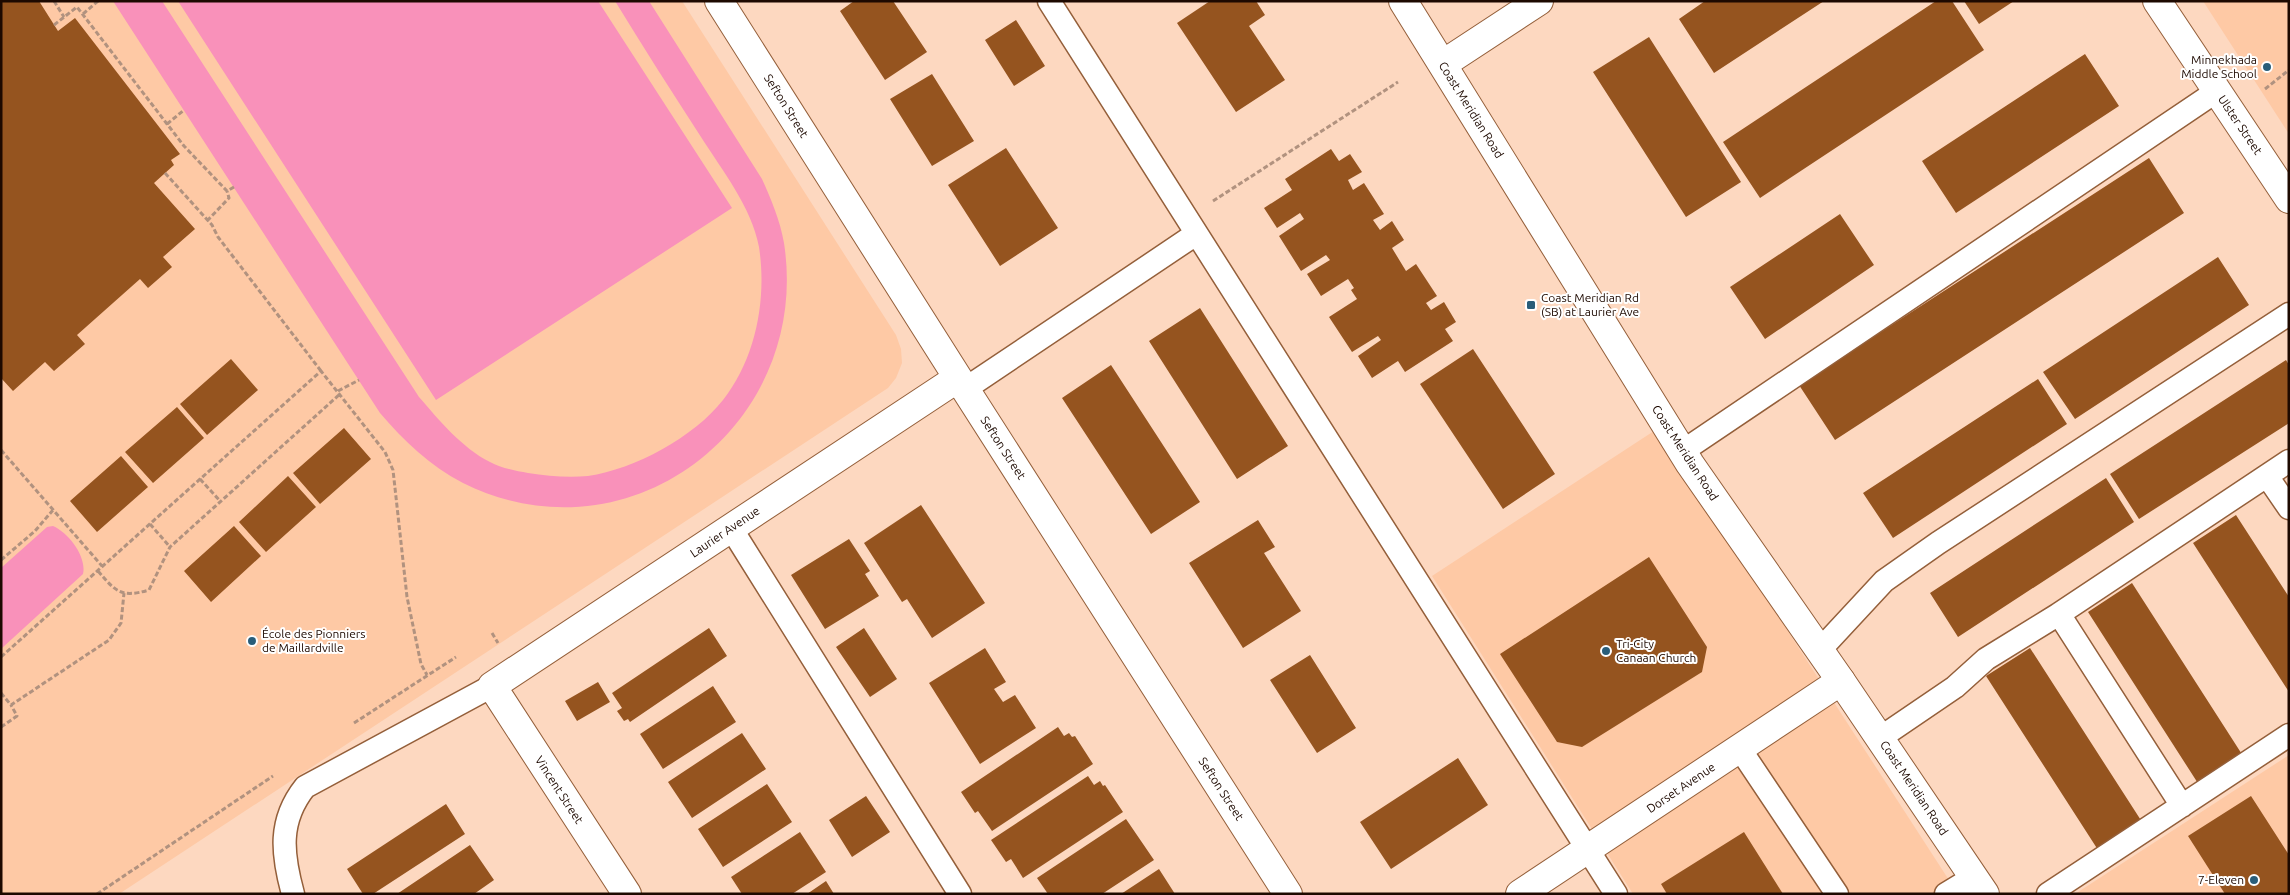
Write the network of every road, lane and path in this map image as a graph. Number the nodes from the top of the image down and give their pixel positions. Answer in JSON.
{"nodes":[{"id":1,"x":54,"y":1,"type":"edge"},
{"id":2,"x":98,"y":1,"type":"edge"},
{"id":3,"x":719,"y":1,"type":"edge"},
{"id":4,"x":1049,"y":1,"type":"edge"},
{"id":5,"x":1403,"y":1,"type":"edge"},
{"id":6,"x":1539,"y":1,"type":"edge"},
{"id":7,"x":2157,"y":1,"type":"edge"},
{"id":8,"x":83,"y":14,"type":"junction"},
{"id":9,"x":64,"y":18,"type":"junction"},
{"id":10,"x":54,"y":25,"type":"dead end"},
{"id":11,"x":1443,"y":64,"type":"junction"},
{"id":12,"x":2289,"y":70,"type":"edge"},
{"id":13,"x":1398,"y":82,"type":"dead end"},
{"id":14,"x":2265,"y":89,"type":"dead end"},
{"id":15,"x":2217,"y":91,"type":"junction"},
{"id":16,"x":184,"y":110,"type":"dead end"},
{"id":17,"x":167,"y":124,"type":"junction"},
{"id":18,"x":165,"y":173,"type":"dead end"},
{"id":19,"x":234,"y":187,"type":"dead end"},
{"id":20,"x":227,"y":191,"type":"junction"},
{"id":21,"x":2289,"y":199,"type":"edge"},
{"id":22,"x":207,"y":221,"type":"junction"},
{"id":23,"x":1192,"y":226,"type":"junction"},
{"id":24,"x":2289,"y":314,"type":"edge"},
{"id":25,"x":322,"y":371,"type":"junction"},
{"id":26,"x":359,"y":380,"type":"dead end"},
{"id":27,"x":961,"y":384,"type":"junction"},
{"id":28,"x":339,"y":393,"type":"junction"},
{"id":29,"x":1,"y":450,"type":"edge"},
{"id":30,"x":1682,"y":451,"type":"junction"},
{"id":31,"x":2289,"y":461,"type":"edge"},
{"id":32,"x":2267,"y":476,"type":"junction"},
{"id":33,"x":200,"y":479,"type":"junction"},
{"id":34,"x":221,"y":502,"type":"junction"},
{"id":35,"x":2289,"y":508,"type":"edge"},
{"id":36,"x":53,"y":510,"type":"junction"},
{"id":37,"x":150,"y":524,"type":"junction"},
{"id":38,"x":731,"y":528,"type":"junction"},
{"id":39,"x":170,"y":548,"type":"junction"},
{"id":40,"x":1,"y":560,"type":"edge"},
{"id":41,"x":102,"y":566,"type":"junction"},
{"id":42,"x":98,"y":571,"type":"junction"},
{"id":43,"x":124,"y":593,"type":"junction"},
{"id":44,"x":2059,"y":614,"type":"junction"},
{"id":45,"x":1819,"y":651,"type":"junction"},
{"id":46,"x":1,"y":657,"type":"edge"},
{"id":47,"x":427,"y":675,"type":"dead end"},
{"id":48,"x":1841,"y":681,"type":"junction"},
{"id":49,"x":492,"y":686,"type":"junction"},
{"id":50,"x":1,"y":694,"type":"edge"},
{"id":51,"x":11,"y":706,"type":"junction"},
{"id":52,"x":1,"y":727,"type":"edge"},
{"id":53,"x":2289,"y":735,"type":"edge"},
{"id":54,"x":1880,"y":738,"type":"junction"},
{"id":55,"x":1740,"y":749,"type":"junction"},
{"id":56,"x":2182,"y":806,"type":"junction"},
{"id":57,"x":1588,"y":849,"type":"junction"},
{"id":58,"x":1980,"y":886,"type":"edge"},
{"id":59,"x":294,"y":894,"type":"edge"},
{"id":60,"x":626,"y":894,"type":"edge"},
{"id":61,"x":960,"y":894,"type":"edge"},
{"id":62,"x":1288,"y":894,"type":"edge"},
{"id":63,"x":1520,"y":894,"type":"edge"},
{"id":64,"x":1616,"y":894,"type":"edge"},
{"id":65,"x":1837,"y":894,"type":"edge"},
{"id":66,"x":1946,"y":894,"type":"edge"},
{"id":67,"x":2048,"y":894,"type":"edge"}],
"edges":[{"from":1,"to":9,"type":"path"},
{"from":2,"to":8,"type":"path"},
{"from":3,"to":27,"type":"street","name":"Sefton Street"},
{"from":4,"to":23,"type":"lane"},
{"from":5,"to":11,"type":"street","name":"Coast Meridian Road"},
{"from":6,"to":11,"type":"street"},
{"from":7,"to":15,"type":"street","name":"Ulster Street"},
{"from":8,"to":9,"type":"path"},
{"from":8,"to":17,"type":"path"},
{"from":9,"to":10,"type":"path"},
{"from":11,"to":30,"type":"street","name":"Coast Meridian Road"},
{"from":12,"to":14,"type":"path"},
{"from":13,"to":23,"type":"path"},
{"from":15,"to":21,"type":"street","name":"Ulster Street"},
{"from":15,"to":30,"type":"lane"},
{"from":16,"to":17,"type":"path"},
{"from":17,"to":20,"type":"path"},
{"from":18,"to":22,"type":"path"},
{"from":19,"to":20,"type":"path"},
{"from":20,"to":22,"type":"path"},
{"from":22,"to":25,"type":"path"},
{"from":23,"to":27,"type":"lane"},
{"from":23,"to":57,"type":"lane"},
{"from":24,"to":45,"type":"lane"},
{"from":25,"to":28,"type":"path"},
{"from":25,"to":33,"type":"path"},
{"from":26,"to":28,"type":"path"},
{"from":27,"to":38,"type":"street","name":"Laurier Avenue"},
{"from":27,"to":62,"type":"street","name":"Sefton Street"},
{"from":28,"to":34,"type":"path"},
{"from":28,"to":47,"type":"path"},
{"from":29,"to":36,"type":"path"},
{"from":30,"to":45,"type":"street","name":"Coast Meridian Road"},
{"from":31,"to":32,"type":"lane"},
{"from":32,"to":35,"type":"lane"},
{"from":32,"to":44,"type":"lane"},
{"from":33,"to":34,"type":"path"},
{"from":33,"to":37,"type":"path"},
{"from":34,"to":39,"type":"path"},
{"from":36,"to":40,"type":"path"},
{"from":36,"to":41,"type":"path"},
{"from":37,"to":39,"type":"path"},
{"from":37,"to":41,"type":"path"},
{"from":38,"to":49,"type":"street","name":"Laurier Avenue"},
{"from":38,"to":61,"type":"lane"},
{"from":39,"to":43,"type":"path"},
{"from":41,"to":42,"type":"path"},
{"from":42,"to":43,"type":"path"},
{"from":42,"to":46,"type":"path"},
{"from":43,"to":51,"type":"path"},
{"from":44,"to":54,"type":"lane"},
{"from":44,"to":56,"type":"lane"},
{"from":45,"to":48,"type":"street","name":"Coast Meridian Road"},
{"from":48,"to":54,"type":"street","name":"Coast Meridian Road"},
{"from":48,"to":55,"type":"street","name":"Dorset Avenue"},
{"from":49,"to":59,"type":"lane"},
{"from":49,"to":60,"type":"street","name":"Vincent Street"},
{"from":50,"to":51,"type":"path"},
{"from":51,"to":52,"type":"path"},
{"from":53,"to":56,"type":"lane"},
{"from":54,"to":58,"type":"street","name":"Coast Meridian Road"},
{"from":55,"to":57,"type":"street","name":"Dorset Avenue"},
{"from":55,"to":65,"type":"lane"},
{"from":56,"to":67,"type":"lane"},
{"from":57,"to":63,"type":"street","name":"Dorset Avenue"},
{"from":57,"to":64,"type":"lane"},
{"from":58,"to":66,"type":"lane"}]}
